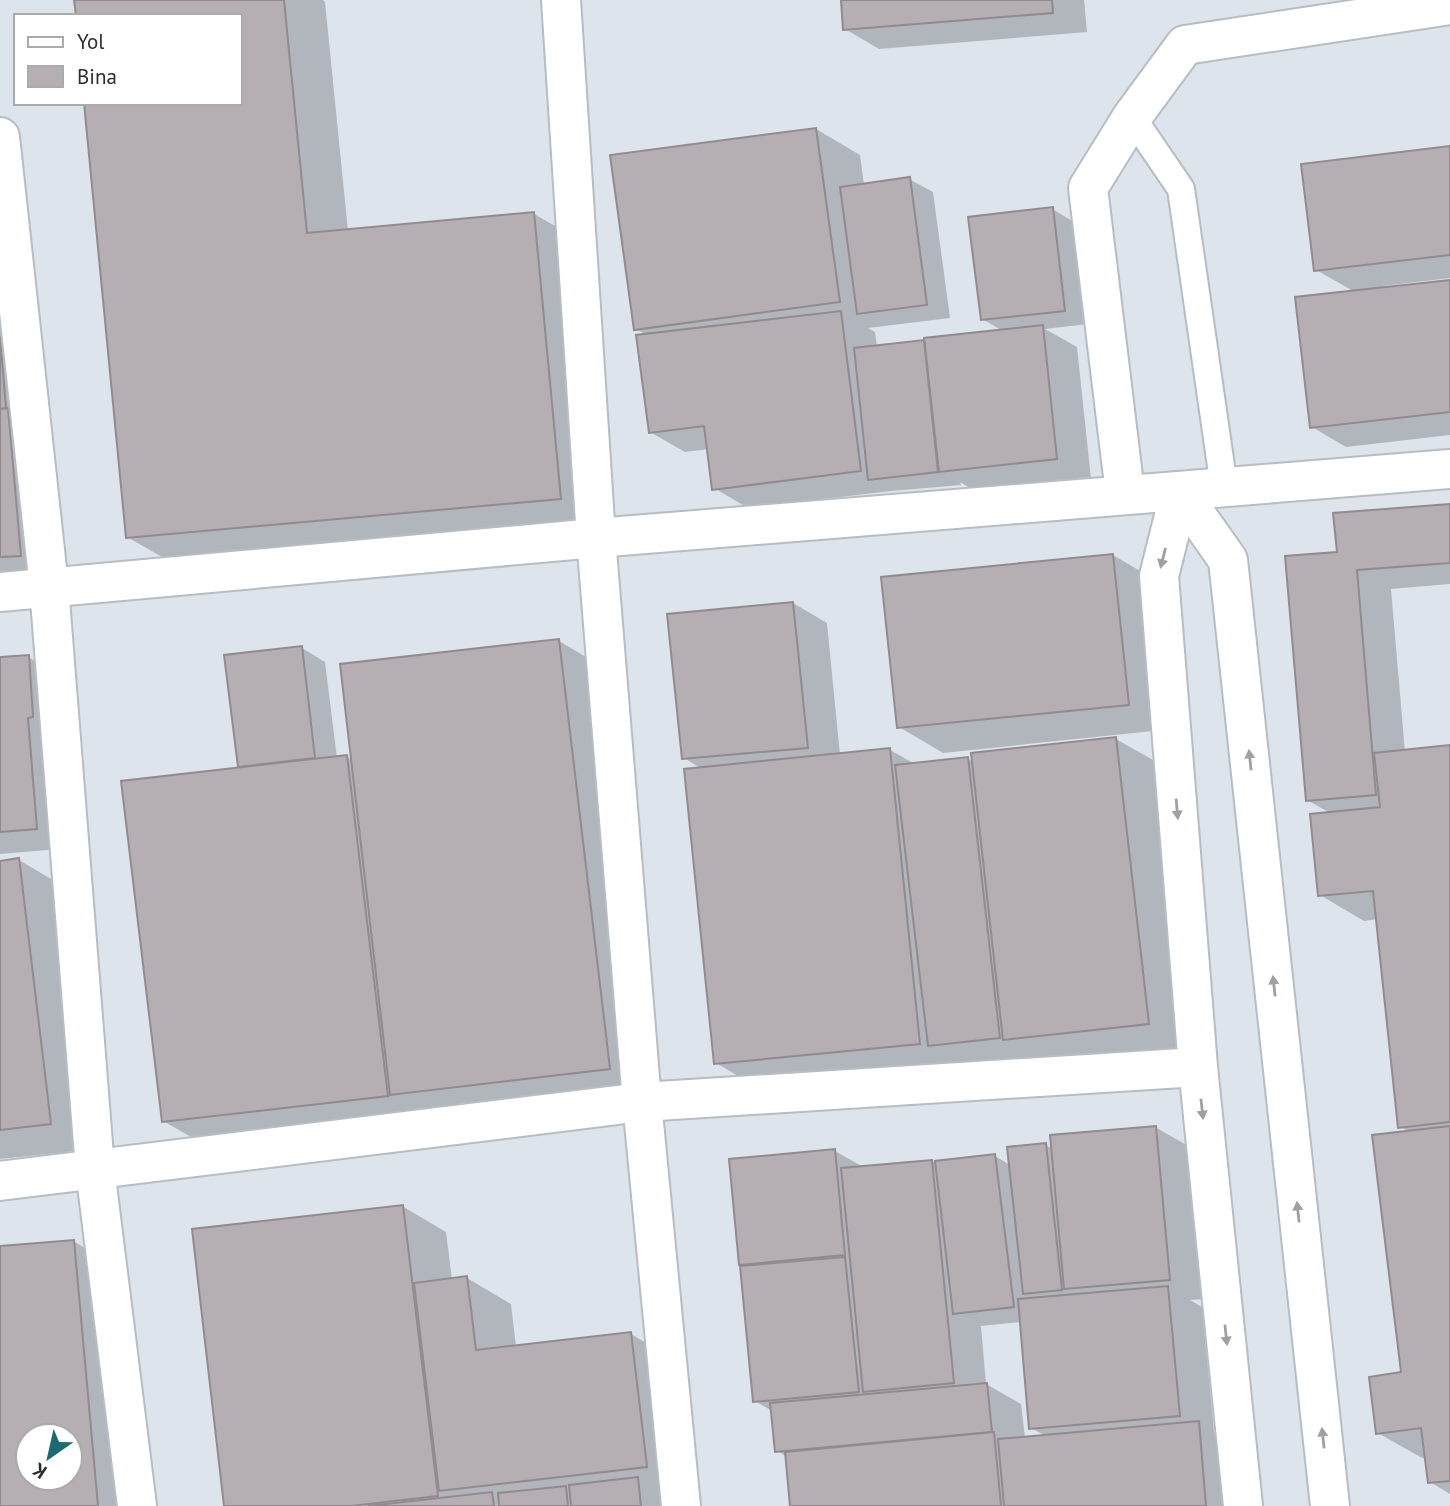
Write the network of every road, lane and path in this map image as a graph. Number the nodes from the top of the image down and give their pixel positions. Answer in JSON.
{"nodes":[{"id":1,"x":561,"y":0,"type":"edge"},
{"id":2,"x":1450,"y":5,"type":"edge"},
{"id":3,"x":1132,"y":117,"type":"junction"},
{"id":4,"x":0,"y":137,"type":"edge"},
{"id":5,"x":1450,"y":469,"type":"edge"},
{"id":6,"x":1224,"y":488,"type":"junction"},
{"id":7,"x":1180,"y":492,"type":"junction"},
{"id":8,"x":1125,"y":494,"type":"junction"},
{"id":9,"x":596,"y":538,"type":"junction"},
{"id":10,"x":49,"y":587,"type":"junction"},
{"id":11,"x":0,"y":592,"type":"edge"},
{"id":12,"x":1198,"y":1068,"type":"junction"},
{"id":13,"x":642,"y":1102,"type":"junction"},
{"id":14,"x":95,"y":1168,"type":"junction"},
{"id":15,"x":0,"y":1181,"type":"edge"},
{"id":16,"x":137,"y":1506,"type":"edge"},
{"id":17,"x":681,"y":1506,"type":"edge"},
{"id":18,"x":1243,"y":1506,"type":"edge"},
{"id":19,"x":1330,"y":1506,"type":"edge"}],
"edges":[{"from":1,"to":9,"type":"street"},
{"from":2,"to":3,"type":"street"},
{"from":3,"to":6,"type":"lane"},
{"from":3,"to":8,"type":"street"},
{"from":4,"to":10,"type":"street"},
{"from":5,"to":6,"type":"street"},
{"from":6,"to":7,"type":"street"},
{"from":7,"to":8,"type":"street"},
{"from":7,"to":12,"type":"street","one_way":true},
{"from":19,"to":7,"type":"street","one_way":true},
{"from":8,"to":9,"type":"street"},
{"from":9,"to":10,"type":"street"},
{"from":9,"to":13,"type":"street"},
{"from":10,"to":11,"type":"street"},
{"from":10,"to":14,"type":"street"},
{"from":12,"to":13,"type":"street"},
{"from":12,"to":18,"type":"street","one_way":true},
{"from":13,"to":14,"type":"street"},
{"from":13,"to":17,"type":"street"},
{"from":14,"to":15,"type":"street"},
{"from":14,"to":16,"type":"street"}]}
